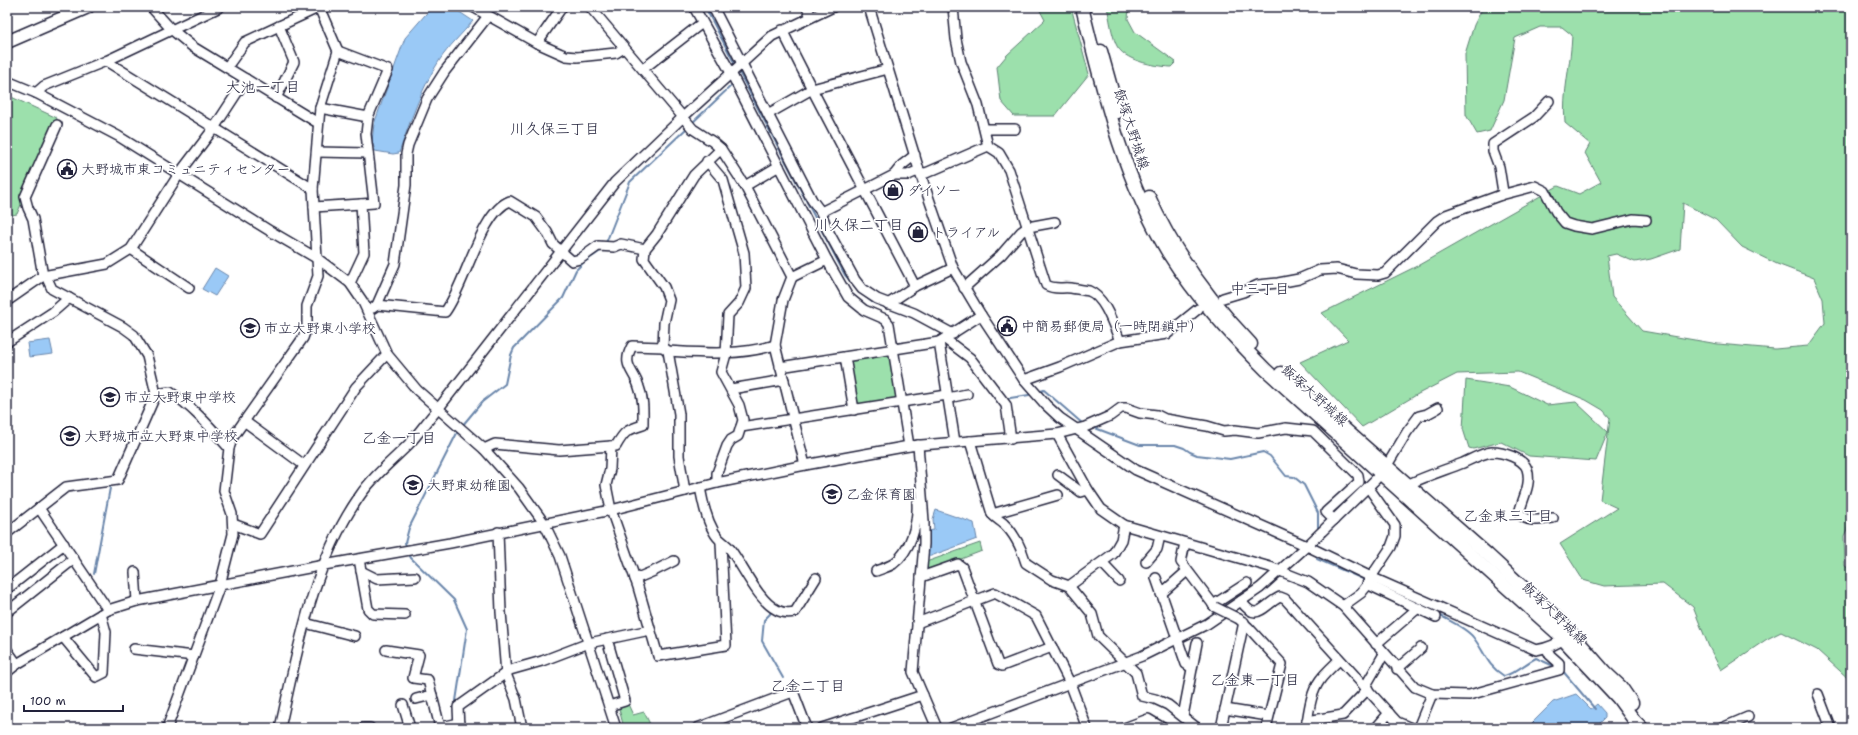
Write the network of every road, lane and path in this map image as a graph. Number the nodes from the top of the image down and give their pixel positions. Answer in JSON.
{"nodes":[{"id":1,"x":88,"y":7,"type":"edge"},
{"id":2,"x":151,"y":7,"type":"edge"},
{"id":3,"x":220,"y":7,"type":"edge"},
{"id":4,"x":319,"y":7,"type":"edge"},
{"id":5,"x":562,"y":7,"type":"edge"},
{"id":6,"x":590,"y":7,"type":"edge"},
{"id":7,"x":694,"y":7,"type":"edge"},
{"id":8,"x":807,"y":7,"type":"edge"},
{"id":9,"x":833,"y":7,"type":"edge"},
{"id":10,"x":869,"y":7,"type":"edge"},
{"id":11,"x":953,"y":7,"type":"edge"},
{"id":12,"x":1082,"y":7,"type":"edge"},
{"id":13,"x":1090,"y":7,"type":"edge"},
{"id":14,"x":476,"y":8,"type":"edge"},
{"id":15,"x":716,"y":8,"type":"edge"},
{"id":16,"x":488,"y":16,"type":"junction"},
{"id":17,"x":811,"y":17,"type":"junction"},
{"id":18,"x":702,"y":23,"type":"junction"},
{"id":19,"x":279,"y":26,"type":"junction"},
{"id":20,"x":171,"y":29,"type":"junction"},
{"id":21,"x":782,"y":30,"type":"junction"},
{"id":22,"x":7,"y":42,"type":"edge"},
{"id":23,"x":537,"y":43,"type":"junction"},
{"id":24,"x":624,"y":48,"type":"junction"},
{"id":25,"x":338,"y":51,"type":"junction"},
{"id":26,"x":106,"y":61,"type":"junction"},
{"id":27,"x":742,"y":62,"type":"junction"},
{"id":28,"x":227,"y":67,"type":"junction"},
{"id":29,"x":643,"y":69,"type":"junction"},
{"id":30,"x":888,"y":69,"type":"junction"},
{"id":31,"x":731,"y":73,"type":"junction"},
{"id":32,"x":246,"y":80,"type":"junction"},
{"id":33,"x":7,"y":81,"type":"edge"},
{"id":34,"x":812,"y":89,"type":"junction"},
{"id":35,"x":36,"y":93,"type":"junction"},
{"id":36,"x":276,"y":98,"type":"junction"},
{"id":37,"x":1549,"y":101,"type":"dead end"},
{"id":38,"x":320,"y":108,"type":"junction"},
{"id":39,"x":768,"y":114,"type":"junction"},
{"id":40,"x":368,"y":117,"type":"junction"},
{"id":41,"x":688,"y":122,"type":"junction"},
{"id":42,"x":318,"y":123,"type":"junction"},
{"id":43,"x":57,"y":125,"type":"dead end"},
{"id":44,"x":214,"y":128,"type":"junction"},
{"id":45,"x":1015,"y":129,"type":"dead end"},
{"id":46,"x":985,"y":130,"type":"junction"},
{"id":47,"x":988,"y":146,"type":"junction"},
{"id":48,"x":721,"y":149,"type":"junction"},
{"id":49,"x":317,"y":152,"type":"junction"},
{"id":50,"x":368,"y":153,"type":"junction"},
{"id":51,"x":915,"y":155,"type":"junction"},
{"id":52,"x":707,"y":162,"type":"junction"},
{"id":53,"x":780,"y":166,"type":"junction"},
{"id":54,"x":920,"y":173,"type":"junction"},
{"id":55,"x":179,"y":174,"type":"junction"},
{"id":56,"x":894,"y":175,"type":"junction"},
{"id":57,"x":744,"y":186,"type":"junction"},
{"id":58,"x":313,"y":189,"type":"junction"},
{"id":59,"x":865,"y":190,"type":"junction"},
{"id":60,"x":1501,"y":195,"type":"junction"},
{"id":61,"x":361,"y":204,"type":"junction"},
{"id":62,"x":314,"y":207,"type":"junction"},
{"id":63,"x":821,"y":212,"type":"junction"},
{"id":64,"x":1646,"y":220,"type":"dead end"},
{"id":65,"x":1055,"y":222,"type":"dead end"},
{"id":66,"x":1028,"y":227,"type":"junction"},
{"id":67,"x":131,"y":249,"type":"junction"},
{"id":68,"x":645,"y":249,"type":"junction"},
{"id":69,"x":560,"y":250,"type":"junction"},
{"id":70,"x":318,"y":259,"type":"junction"},
{"id":71,"x":828,"y":260,"type":"junction"},
{"id":72,"x":953,"y":268,"type":"junction"},
{"id":73,"x":45,"y":276,"type":"junction"},
{"id":74,"x":792,"y":277,"type":"junction"},
{"id":75,"x":350,"y":284,"type":"junction"},
{"id":76,"x":916,"y":286,"type":"junction"},
{"id":77,"x":189,"y":288,"type":"dead end"},
{"id":78,"x":964,"y":288,"type":"junction"},
{"id":79,"x":69,"y":298,"type":"junction"},
{"id":80,"x":1224,"y":298,"type":"dead end"},
{"id":81,"x":7,"y":301,"type":"edge"},
{"id":82,"x":888,"y":304,"type":"junction"},
{"id":83,"x":377,"y":305,"type":"junction"},
{"id":84,"x":1198,"y":309,"type":"dead end"},
{"id":85,"x":368,"y":312,"type":"junction"},
{"id":86,"x":980,"y":315,"type":"junction"},
{"id":87,"x":946,"y":338,"type":"junction"},
{"id":88,"x":1120,"y":341,"type":"junction"},
{"id":89,"x":7,"y":342,"type":"edge"},
{"id":90,"x":774,"y":345,"type":"junction"},
{"id":91,"x":666,"y":349,"type":"junction"},
{"id":92,"x":894,"y":350,"type":"junction"},
{"id":93,"x":387,"y":354,"type":"junction"},
{"id":94,"x":726,"y":354,"type":"junction"},
{"id":95,"x":845,"y":357,"type":"junction"},
{"id":96,"x":780,"y":367,"type":"junction"},
{"id":97,"x":784,"y":380,"type":"junction"},
{"id":98,"x":1024,"y":380,"type":"junction"},
{"id":99,"x":731,"y":389,"type":"junction"},
{"id":100,"x":156,"y":394,"type":"junction"},
{"id":101,"x":968,"y":394,"type":"dead end"},
{"id":102,"x":948,"y":397,"type":"junction"},
{"id":103,"x":902,"y":403,"type":"junction"},
{"id":104,"x":1438,"y":408,"type":"dead end"},
{"id":105,"x":438,"y":409,"type":"junction"},
{"id":106,"x":854,"y":410,"type":"junction"},
{"id":107,"x":793,"y":420,"type":"junction"},
{"id":108,"x":244,"y":421,"type":"junction"},
{"id":109,"x":741,"y":427,"type":"junction"},
{"id":110,"x":1076,"y":429,"type":"junction"},
{"id":111,"x":1057,"y":434,"type":"junction"},
{"id":112,"x":1011,"y":439,"type":"junction"},
{"id":113,"x":970,"y":441,"type":"junction"},
{"id":114,"x":955,"y":442,"type":"junction"},
{"id":115,"x":913,"y":445,"type":"junction"},
{"id":116,"x":611,"y":446,"type":"junction"},
{"id":117,"x":229,"y":448,"type":"junction"},
{"id":118,"x":484,"y":449,"type":"junction"},
{"id":119,"x":304,"y":465,"type":"junction"},
{"id":120,"x":804,"y":465,"type":"junction"},
{"id":121,"x":1384,"y":470,"type":"junction"},
{"id":122,"x":1058,"y":475,"type":"dead end"},
{"id":123,"x":717,"y":483,"type":"junction"},
{"id":124,"x":1408,"y":484,"type":"junction"},
{"id":125,"x":700,"y":487,"type":"junction"},
{"id":126,"x":1368,"y":487,"type":"junction"},
{"id":127,"x":1088,"y":490,"type":"junction"},
{"id":128,"x":685,"y":491,"type":"junction"},
{"id":129,"x":1058,"y":495,"type":"dead end"},
{"id":130,"x":39,"y":508,"type":"junction"},
{"id":131,"x":611,"y":510,"type":"junction"},
{"id":132,"x":992,"y":514,"type":"junction"},
{"id":133,"x":1552,"y":518,"type":"dead end"},
{"id":134,"x":1334,"y":520,"type":"junction"},
{"id":135,"x":544,"y":523,"type":"junction"},
{"id":136,"x":233,"y":524,"type":"junction"},
{"id":137,"x":1124,"y":525,"type":"junction"},
{"id":138,"x":498,"y":532,"type":"junction"},
{"id":139,"x":7,"y":533,"type":"edge"},
{"id":140,"x":1160,"y":536,"type":"junction"},
{"id":141,"x":721,"y":542,"type":"junction"},
{"id":142,"x":1185,"y":543,"type":"junction"},
{"id":143,"x":64,"y":544,"type":"junction"},
{"id":144,"x":1307,"y":546,"type":"junction"},
{"id":145,"x":74,"y":559,"type":"junction"},
{"id":146,"x":359,"y":559,"type":"junction"},
{"id":147,"x":674,"y":561,"type":"dead end"},
{"id":148,"x":1146,"y":562,"type":"dead end"},
{"id":149,"x":1102,"y":563,"type":"junction"},
{"id":150,"x":324,"y":565,"type":"junction"},
{"id":151,"x":361,"y":571,"type":"junction"},
{"id":152,"x":876,"y":571,"type":"dead end"},
{"id":153,"x":1187,"y":571,"type":"junction"},
{"id":154,"x":1279,"y":571,"type":"junction"},
{"id":155,"x":135,"y":572,"type":"dead end"},
{"id":156,"x":415,"y":577,"type":"dead end"},
{"id":157,"x":921,"y":577,"type":"junction"},
{"id":158,"x":816,"y":578,"type":"dead end"},
{"id":159,"x":1156,"y":578,"type":"dead end"},
{"id":160,"x":635,"y":579,"type":"junction"},
{"id":161,"x":1120,"y":581,"type":"dead end"},
{"id":162,"x":1369,"y":581,"type":"junction"},
{"id":163,"x":1247,"y":583,"type":"dead end"},
{"id":164,"x":220,"y":585,"type":"junction"},
{"id":165,"x":1069,"y":586,"type":"junction"},
{"id":166,"x":7,"y":589,"type":"edge"},
{"id":167,"x":1162,"y":594,"type":"junction"},
{"id":168,"x":137,"y":601,"type":"junction"},
{"id":169,"x":975,"y":601,"type":"junction"},
{"id":170,"x":1241,"y":601,"type":"junction"},
{"id":171,"x":1214,"y":606,"type":"junction"},
{"id":172,"x":1343,"y":606,"type":"junction"},
{"id":173,"x":1418,"y":608,"type":"junction"},
{"id":174,"x":7,"y":612,"type":"edge"},
{"id":175,"x":105,"y":612,"type":"junction"},
{"id":176,"x":405,"y":615,"type":"dead end"},
{"id":177,"x":1436,"y":617,"type":"dead end"},
{"id":178,"x":1241,"y":621,"type":"junction"},
{"id":179,"x":305,"y":623,"type":"junction"},
{"id":180,"x":918,"y":623,"type":"junction"},
{"id":181,"x":650,"y":630,"type":"junction"},
{"id":182,"x":355,"y":636,"type":"dead end"},
{"id":183,"x":63,"y":637,"type":"junction"},
{"id":184,"x":1567,"y":637,"type":"junction"},
{"id":185,"x":607,"y":639,"type":"junction"},
{"id":186,"x":1178,"y":639,"type":"junction"},
{"id":187,"x":589,"y":643,"type":"junction"},
{"id":188,"x":1197,"y":643,"type":"dead end"},
{"id":189,"x":1376,"y":644,"type":"junction"},
{"id":190,"x":1052,"y":647,"type":"junction"},
{"id":191,"x":1421,"y":648,"type":"dead end"},
{"id":192,"x":134,"y":649,"type":"dead end"},
{"id":193,"x":1548,"y":649,"type":"junction"},
{"id":194,"x":7,"y":650,"type":"edge"},
{"id":195,"x":386,"y":650,"type":"dead end"},
{"id":196,"x":1384,"y":654,"type":"junction"},
{"id":197,"x":194,"y":656,"type":"junction"},
{"id":198,"x":1339,"y":660,"type":"junction"},
{"id":199,"x":1125,"y":663,"type":"junction"},
{"id":200,"x":17,"y":664,"type":"junction"},
{"id":201,"x":1192,"y":668,"type":"junction"},
{"id":202,"x":1398,"y":669,"type":"junction"},
{"id":203,"x":7,"y":672,"type":"edge"},
{"id":204,"x":506,"y":674,"type":"junction"},
{"id":205,"x":1070,"y":683,"type":"junction"},
{"id":206,"x":1366,"y":688,"type":"junction"},
{"id":207,"x":1432,"y":694,"type":"junction"},
{"id":208,"x":1818,"y":694,"type":"dead end"},
{"id":209,"x":432,"y":695,"type":"junction"},
{"id":210,"x":923,"y":695,"type":"junction"},
{"id":211,"x":416,"y":699,"type":"dead end"},
{"id":212,"x":404,"y":705,"type":"dead end"},
{"id":213,"x":609,"y":706,"type":"junction"},
{"id":214,"x":1225,"y":709,"type":"junction"},
{"id":215,"x":1390,"y":713,"type":"junction"},
{"id":216,"x":1183,"y":716,"type":"junction"},
{"id":217,"x":1268,"y":716,"type":"junction"},
{"id":218,"x":1748,"y":717,"type":"dead end"},
{"id":219,"x":1306,"y":725,"type":"edge"},
{"id":220,"x":459,"y":726,"type":"edge"},
{"id":221,"x":439,"y":727,"type":"edge"},
{"id":222,"x":167,"y":728,"type":"edge"},
{"id":223,"x":280,"y":728,"type":"edge"},
{"id":224,"x":364,"y":728,"type":"edge"},
{"id":225,"x":370,"y":728,"type":"edge"},
{"id":226,"x":410,"y":728,"type":"edge"},
{"id":227,"x":522,"y":728,"type":"edge"},
{"id":228,"x":616,"y":728,"type":"edge"},
{"id":229,"x":697,"y":728,"type":"edge"},
{"id":230,"x":807,"y":728,"type":"edge"},
{"id":231,"x":822,"y":728,"type":"edge"},
{"id":232,"x":937,"y":728,"type":"edge"},
{"id":233,"x":951,"y":728,"type":"edge"},
{"id":234,"x":1087,"y":728,"type":"edge"},
{"id":235,"x":1124,"y":728,"type":"edge"},
{"id":236,"x":1163,"y":728,"type":"edge"},
{"id":237,"x":1197,"y":728,"type":"edge"},
{"id":238,"x":1221,"y":728,"type":"edge"},
{"id":239,"x":1266,"y":728,"type":"edge"},
{"id":240,"x":1376,"y":728,"type":"edge"},
{"id":241,"x":1411,"y":728,"type":"edge"},
{"id":242,"x":1418,"y":728,"type":"edge"},
{"id":243,"x":1642,"y":728,"type":"edge"},
{"id":244,"x":1650,"y":728,"type":"edge"},
{"id":245,"x":1722,"y":728,"type":"edge"},
{"id":246,"x":1831,"y":728,"type":"edge"}],
"edges":[{"from":1,"to":22,"type":"main road"},
{"from":2,"to":20,"type":"street"},
{"from":3,"to":20,"type":"street"},
{"from":4,"to":19,"type":"street"},
{"from":4,"to":25,"type":"street"},
{"from":5,"to":23,"type":"street"},
{"from":6,"to":24,"type":"street"},
{"from":7,"to":18,"type":"street"},
{"from":8,"to":17,"type":"street"},
{"from":9,"to":17,"type":"street"},
{"from":10,"to":30,"type":"street"},
{"from":11,"to":46,"type":"street"},
{"from":12,"to":121,"type":"main road","name":"飯塚大野城線"},
{"from":13,"to":121,"type":"main road","name":"飯塚大野城線"},
{"from":14,"to":16,"type":"street"},
{"from":15,"to":27,"type":"street"},
{"from":16,"to":23,"type":"street"},
{"from":16,"to":83,"type":"street"},
{"from":17,"to":21,"type":"street"},
{"from":18,"to":29,"type":"street"},
{"from":18,"to":31,"type":"street"},
{"from":19,"to":28,"type":"street"},
{"from":19,"to":36,"type":"street"},
{"from":20,"to":26,"type":"street"},
{"from":20,"to":28,"type":"street"},
{"from":21,"to":27,"type":"street"},
{"from":21,"to":34,"type":"street"},
{"from":23,"to":24,"type":"street"},
{"from":24,"to":29,"type":"street"},
{"from":25,"to":38,"type":"street"},
{"from":25,"to":40,"type":"street"},
{"from":26,"to":35,"type":"street"},
{"from":26,"to":44,"type":"street"},
{"from":27,"to":31,"type":"street"},
{"from":27,"to":39,"type":"street"},
{"from":28,"to":32,"type":"street"},
{"from":29,"to":41,"type":"street"},
{"from":30,"to":34,"type":"street"},
{"from":30,"to":51,"type":"street"},
{"from":31,"to":41,"type":"street"},
{"from":31,"to":53,"type":"street"},
{"from":32,"to":36,"type":"street"},
{"from":32,"to":44,"type":"street"},
{"from":33,"to":35,"type":"street"},
{"from":34,"to":39,"type":"street"},
{"from":34,"to":59,"type":"street"},
{"from":35,"to":55,"type":"street"},
{"from":36,"to":42,"type":"street"},
{"from":37,"to":60,"type":"street"},
{"from":38,"to":40,"type":"street"},
{"from":38,"to":42,"type":"street"},
{"from":39,"to":63,"type":"street"},
{"from":40,"to":50,"type":"street"},
{"from":41,"to":48,"type":"street"},
{"from":41,"to":69,"type":"street"},
{"from":42,"to":49,"type":"street"},
{"from":43,"to":73,"type":"street"},
{"from":44,"to":55,"type":"street"},
{"from":44,"to":58,"type":"street"},
{"from":45,"to":46,"type":"street"},
{"from":46,"to":47,"type":"street"},
{"from":47,"to":54,"type":"street"},
{"from":47,"to":66,"type":"street"},
{"from":48,"to":52,"type":"street"},
{"from":48,"to":57,"type":"street"},
{"from":49,"to":50,"type":"street"},
{"from":49,"to":58,"type":"street"},
{"from":50,"to":61,"type":"street"},
{"from":51,"to":54,"type":"street"},
{"from":51,"to":56,"type":"street"},
{"from":52,"to":68,"type":"street"},
{"from":52,"to":94,"type":"street"},
{"from":53,"to":57,"type":"street"},
{"from":53,"to":71,"type":"street"},
{"from":54,"to":56,"type":"street"},
{"from":54,"to":72,"type":"street"},
{"from":55,"to":67,"type":"street"},
{"from":55,"to":70,"type":"street"},
{"from":56,"to":59,"type":"street"},
{"from":57,"to":74,"type":"street"},
{"from":58,"to":62,"type":"street"},
{"from":59,"to":63,"type":"street"},
{"from":59,"to":76,"type":"street"},
{"from":60,"to":64,"type":"street"},
{"from":60,"to":80,"type":"street"},
{"from":61,"to":62,"type":"street"},
{"from":61,"to":75,"type":"street"},
{"from":62,"to":70,"type":"street"},
{"from":63,"to":82,"type":"street"},
{"from":65,"to":66,"type":"street"},
{"from":66,"to":78,"type":"street"},
{"from":66,"to":88,"type":"street"},
{"from":67,"to":73,"type":"street"},
{"from":67,"to":77,"type":"street"},
{"from":68,"to":69,"type":"street"},
{"from":68,"to":91,"type":"street"},
{"from":69,"to":83,"type":"street"},
{"from":69,"to":105,"type":"street"},
{"from":70,"to":75,"type":"street"},
{"from":70,"to":108,"type":"street"},
{"from":71,"to":74,"type":"street"},
{"from":71,"to":92,"type":"street"},
{"from":72,"to":76,"type":"street"},
{"from":72,"to":78,"type":"street"},
{"from":73,"to":79,"type":"street"},
{"from":73,"to":81,"type":"street"},
{"from":74,"to":90,"type":"street"},
{"from":75,"to":85,"type":"street"},
{"from":76,"to":82,"type":"street"},
{"from":78,"to":86,"type":"street"},
{"from":79,"to":89,"type":"street"},
{"from":79,"to":100,"type":"street"},
{"from":82,"to":87,"type":"street"},
{"from":83,"to":85,"type":"street"},
{"from":84,"to":88,"type":"street"},
{"from":85,"to":93,"type":"street"},
{"from":86,"to":87,"type":"street"},
{"from":86,"to":98,"type":"street"},
{"from":87,"to":92,"type":"street"},
{"from":87,"to":102,"type":"street"},
{"from":87,"to":112,"type":"street"},
{"from":88,"to":98,"type":"street"},
{"from":90,"to":94,"type":"street"},
{"from":90,"to":96,"type":"street"},
{"from":91,"to":94,"type":"street"},
{"from":91,"to":116,"type":"street"},
{"from":91,"to":128,"type":"street"},
{"from":92,"to":95,"type":"street"},
{"from":92,"to":103,"type":"street"},
{"from":93,"to":105,"type":"street"},
{"from":93,"to":119,"type":"street"},
{"from":94,"to":99,"type":"street"},
{"from":95,"to":96,"type":"street"},
{"from":95,"to":106,"type":"street"},
{"from":96,"to":97,"type":"street"},
{"from":97,"to":99,"type":"street"},
{"from":97,"to":107,"type":"street"},
{"from":98,"to":110,"type":"street"},
{"from":99,"to":109,"type":"street"},
{"from":100,"to":117,"type":"street"},
{"from":100,"to":130,"type":"street"},
{"from":101,"to":102,"type":"street"},
{"from":102,"to":103,"type":"street"},
{"from":102,"to":114,"type":"street"},
{"from":103,"to":106,"type":"street"},
{"from":103,"to":115,"type":"street"},
{"from":104,"to":121,"type":"street"},
{"from":105,"to":118,"type":"street"},
{"from":105,"to":150,"type":"street"},
{"from":106,"to":107,"type":"street"},
{"from":107,"to":109,"type":"street"},
{"from":107,"to":120,"type":"street"},
{"from":108,"to":117,"type":"street"},
{"from":108,"to":119,"type":"street"},
{"from":109,"to":123,"type":"street"},
{"from":110,"to":111,"type":"street"},
{"from":110,"to":134,"type":"street"},
{"from":110,"to":144,"type":"street"},
{"from":111,"to":112,"type":"street"},
{"from":111,"to":127,"type":"street"},
{"from":112,"to":113,"type":"street"},
{"from":113,"to":114,"type":"street"},
{"from":113,"to":132,"type":"street"},
{"from":114,"to":115,"type":"street"},
{"from":115,"to":120,"type":"street"},
{"from":115,"to":152,"type":"street"},
{"from":115,"to":157,"type":"street"},
{"from":116,"to":118,"type":"street"},
{"from":116,"to":131,"type":"street"},
{"from":117,"to":136,"type":"street"},
{"from":118,"to":135,"type":"street"},
{"from":119,"to":136,"type":"street"},
{"from":120,"to":123,"type":"street"},
{"from":121,"to":124,"type":"main road","name":"飯塚大野城線"},
{"from":121,"to":126,"type":"street"},
{"from":121,"to":184,"type":"main road","name":"飯塚大野城線"},
{"from":122,"to":127,"type":"street"},
{"from":123,"to":125,"type":"street"},
{"from":124,"to":133,"type":"street"},
{"from":124,"to":184,"type":"main road","name":"飯塚大野城線"},
{"from":125,"to":128,"type":"street"},
{"from":125,"to":141,"type":"street"},
{"from":126,"to":134,"type":"street"},
{"from":126,"to":162,"type":"street"},
{"from":127,"to":137,"type":"street"},
{"from":128,"to":131,"type":"street"},
{"from":129,"to":132,"type":"street"},
{"from":130,"to":139,"type":"street"},
{"from":130,"to":143,"type":"street"},
{"from":131,"to":135,"type":"street"},
{"from":131,"to":160,"type":"street"},
{"from":132,"to":165,"type":"street"},
{"from":134,"to":144,"type":"street"},
{"from":135,"to":138,"type":"street"},
{"from":135,"to":187,"type":"street"},
{"from":136,"to":164,"type":"street"},
{"from":137,"to":140,"type":"street"},
{"from":137,"to":149,"type":"street"},
{"from":138,"to":146,"type":"street"},
{"from":138,"to":204,"type":"street"},
{"from":140,"to":142,"type":"street"},
{"from":140,"to":148,"type":"street"},
{"from":141,"to":158,"type":"street"},
{"from":141,"to":181,"type":"street"},
{"from":142,"to":153,"type":"street"},
{"from":142,"to":154,"type":"street"},
{"from":143,"to":145,"type":"street"},
{"from":143,"to":166,"type":"street"},
{"from":144,"to":154,"type":"street"},
{"from":144,"to":162,"type":"street"},
{"from":145,"to":174,"type":"street"},
{"from":145,"to":175,"type":"street"},
{"from":146,"to":150,"type":"street"},
{"from":146,"to":151,"type":"street"},
{"from":147,"to":160,"type":"street"},
{"from":149,"to":161,"type":"street"},
{"from":149,"to":165,"type":"street"},
{"from":150,"to":164,"type":"street"},
{"from":150,"to":179,"type":"street"},
{"from":151,"to":156,"type":"street"},
{"from":151,"to":176,"type":"street"},
{"from":153,"to":167,"type":"street"},
{"from":153,"to":171,"type":"street"},
{"from":154,"to":170,"type":"street"},
{"from":154,"to":172,"type":"street"},
{"from":155,"to":168,"type":"street"},
{"from":157,"to":169,"type":"street"},
{"from":157,"to":180,"type":"street"},
{"from":159,"to":167,"type":"street"},
{"from":160,"to":181,"type":"street"},
{"from":162,"to":172,"type":"street"},
{"from":162,"to":173,"type":"street"},
{"from":162,"to":193,"type":"street"},
{"from":163,"to":171,"type":"street"},
{"from":164,"to":168,"type":"street"},
{"from":164,"to":197,"type":"street"},
{"from":165,"to":199,"type":"street"},
{"from":167,"to":186,"type":"street"},
{"from":168,"to":175,"type":"street"},
{"from":169,"to":180,"type":"street"},
{"from":169,"to":190,"type":"street"},
{"from":169,"to":190,"type":"street"},
{"from":170,"to":186,"type":"street"},
{"from":170,"to":198,"type":"street"},
{"from":171,"to":178,"type":"street","bridge":true},
{"from":172,"to":189,"type":"street"},
{"from":173,"to":177,"type":"street"},
{"from":173,"to":189,"type":"street"},
{"from":175,"to":183,"type":"street"},
{"from":175,"to":183,"type":"street"},
{"from":178,"to":214,"type":"street"},
{"from":178,"to":217,"type":"street"},
{"from":179,"to":182,"type":"street"},
{"from":179,"to":223,"type":"street"},
{"from":180,"to":210,"type":"street"},
{"from":181,"to":185,"type":"street"},
{"from":183,"to":200,"type":"street"},
{"from":184,"to":193,"type":"street"},
{"from":184,"to":243,"type":"main road","name":"飯塚大野城線"},
{"from":184,"to":244,"type":"main road","name":"飯塚大野城線"},
{"from":185,"to":187,"type":"street"},
{"from":185,"to":213,"type":"street"},
{"from":186,"to":199,"type":"street"},
{"from":186,"to":201,"type":"street"},
{"from":187,"to":204,"type":"street"},
{"from":187,"to":213,"type":"street"},
{"from":188,"to":201,"type":"street"},
{"from":189,"to":196,"type":"street"},
{"from":190,"to":205,"type":"street"},
{"from":191,"to":202,"type":"street"},
{"from":192,"to":197,"type":"street"},
{"from":193,"to":207,"type":"street"},
{"from":194,"to":200,"type":"street"},
{"from":195,"to":209,"type":"street"},
{"from":196,"to":202,"type":"street"},
{"from":196,"to":206,"type":"street"},
{"from":197,"to":222,"type":"street"},
{"from":198,"to":206,"type":"street"},
{"from":198,"to":219,"type":"street"},
{"from":199,"to":205,"type":"street"},
{"from":199,"to":216,"type":"street"},
{"from":200,"to":203,"type":"street"},
{"from":201,"to":216,"type":"street"},
{"from":202,"to":207,"type":"street"},
{"from":204,"to":220,"type":"street"},
{"from":204,"to":227,"type":"street"},
{"from":205,"to":233,"type":"street"},
{"from":205,"to":234,"type":"street"},
{"from":206,"to":215,"type":"street"},
{"from":206,"to":219,"type":"street"},
{"from":207,"to":242,"type":"street"},
{"from":208,"to":246,"type":"street"},
{"from":209,"to":211,"type":"street"},
{"from":209,"to":221,"type":"street"},
{"from":210,"to":231,"type":"street"},
{"from":210,"to":232,"type":"street"},
{"from":212,"to":226,"type":"street"},
{"from":213,"to":228,"type":"street"},
{"from":214,"to":217,"type":"street"},
{"from":214,"to":238,"type":"street"},
{"from":215,"to":240,"type":"street"},
{"from":215,"to":241,"type":"street"},
{"from":216,"to":237,"type":"street"},
{"from":217,"to":239,"type":"street"},
{"from":218,"to":245,"type":"street"},
{"from":220,"to":221,"type":"street"},
{"from":224,"to":225,"type":"street"},
{"from":229,"to":230,"type":"street"},
{"from":235,"to":236,"type":"street"}]}
